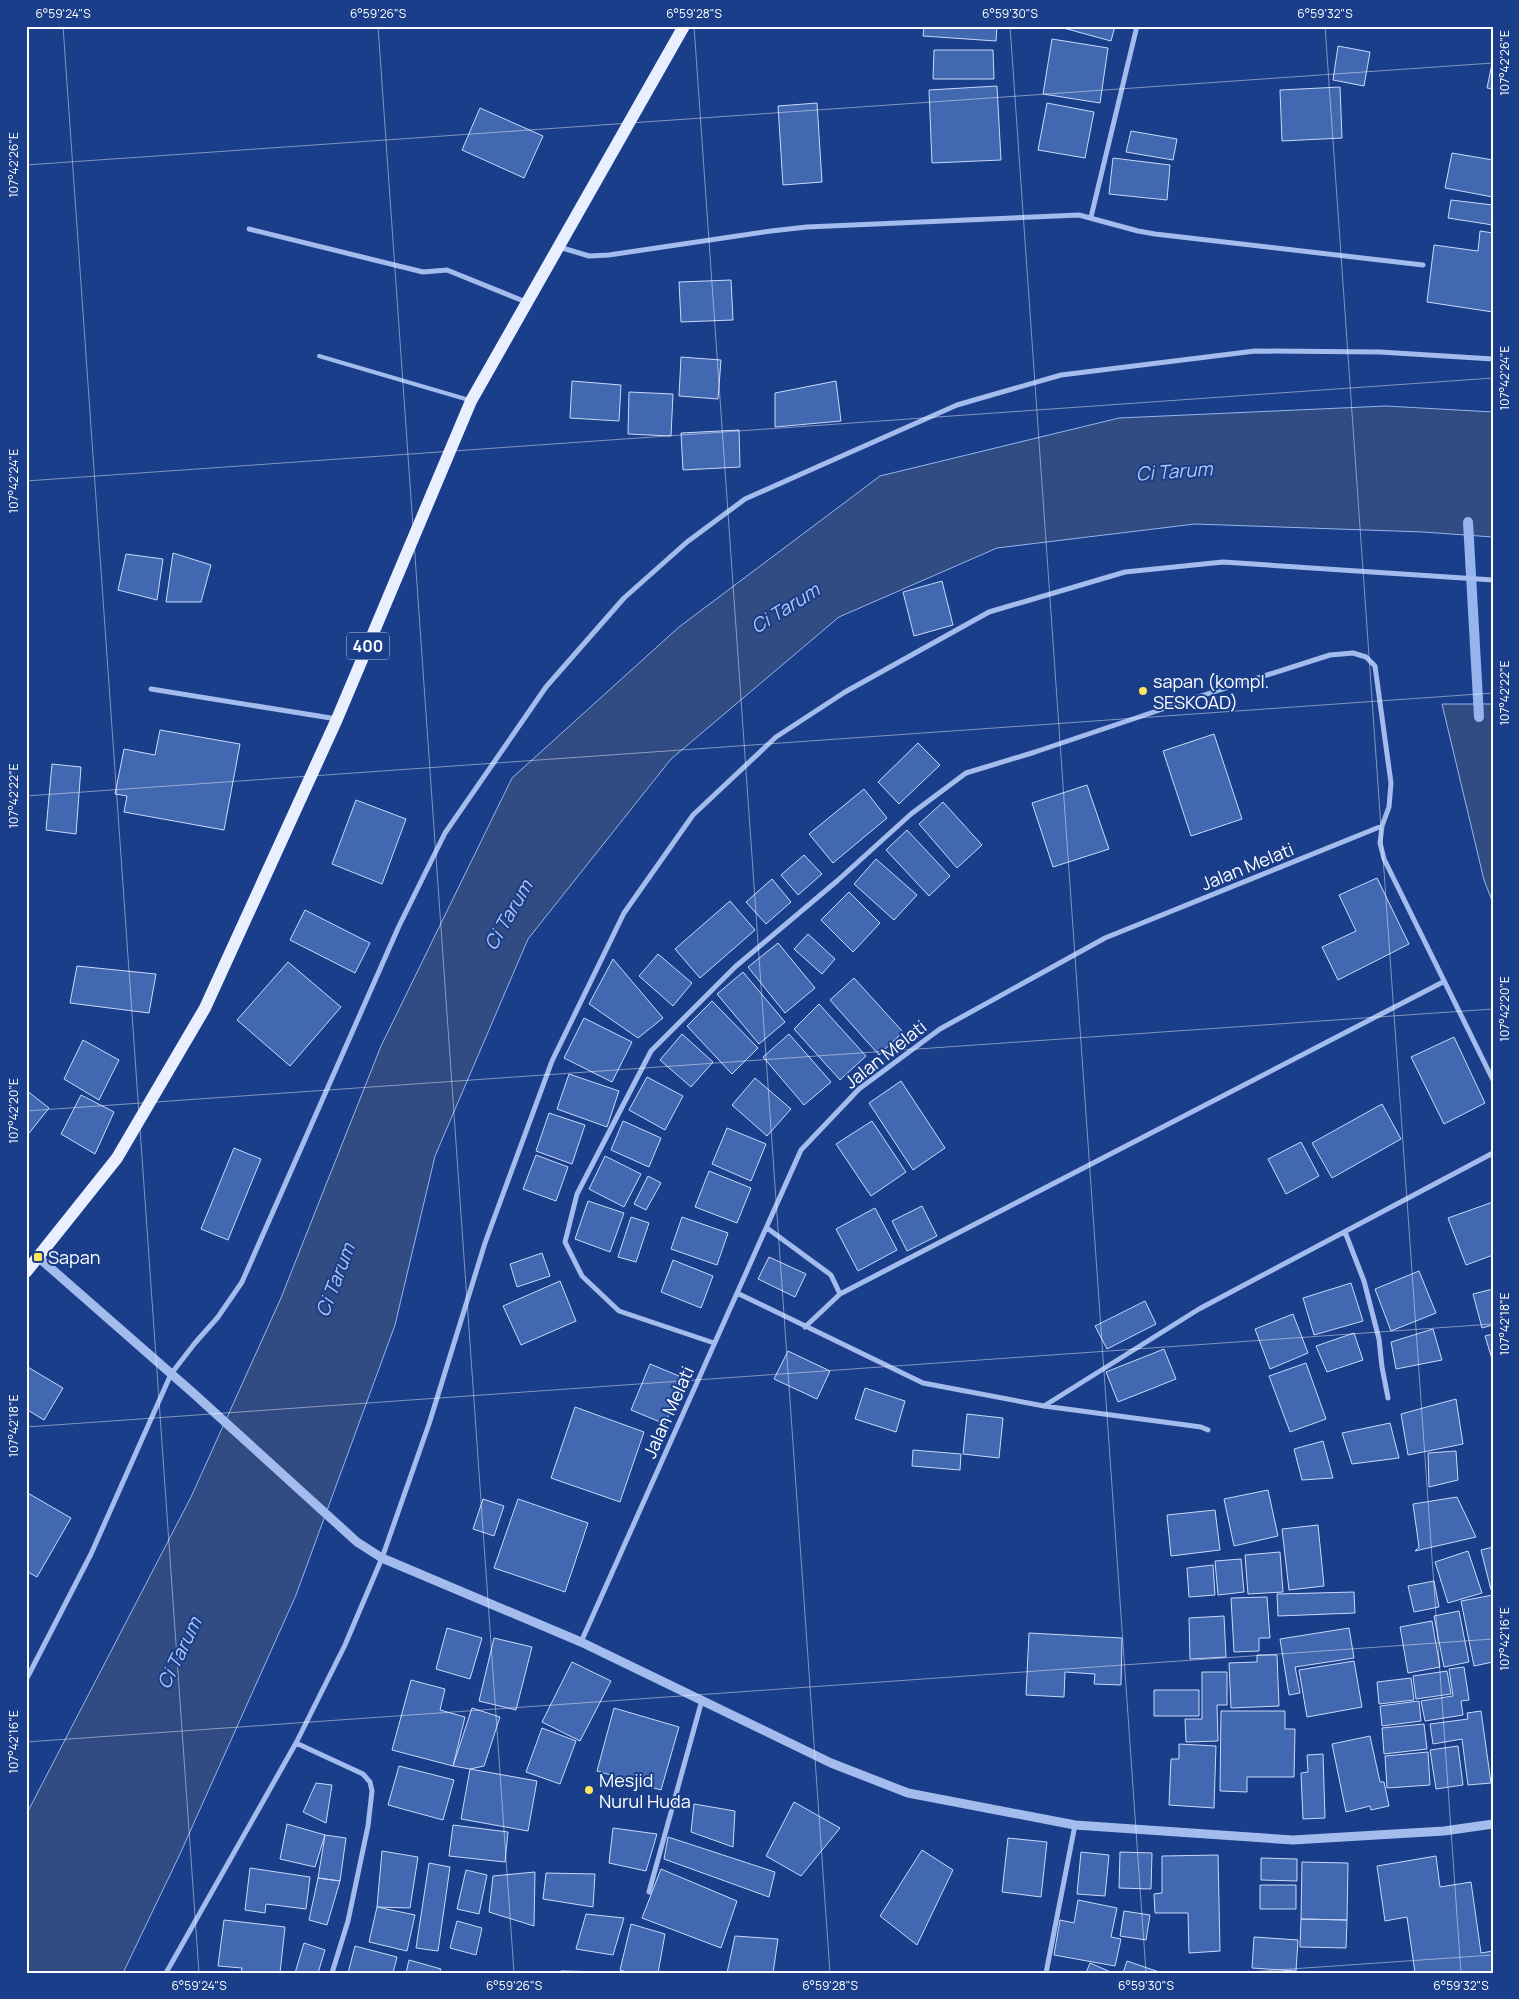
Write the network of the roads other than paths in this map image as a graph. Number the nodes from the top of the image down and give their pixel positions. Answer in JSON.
{"nodes":[{"id":1,"x":684,"y":26,"type":"edge"},
{"id":2,"x":1137,"y":26,"type":"edge"},
{"id":3,"x":1091,"y":217,"type":"junction"},
{"id":4,"x":248,"y":229,"type":"dead end"},
{"id":5,"x":559,"y":247,"type":"junction"},
{"id":6,"x":1423,"y":265,"type":"dead end"},
{"id":7,"x":527,"y":302,"type":"junction"},
{"id":8,"x":319,"y":356,"type":"dead end"},
{"id":9,"x":1493,"y":359,"type":"edge"},
{"id":10,"x":471,"y":401,"type":"junction"},
{"id":11,"x":1493,"y":580,"type":"edge"},
{"id":12,"x":151,"y":688,"type":"dead end"},
{"id":13,"x":337,"y":719,"type":"junction"},
{"id":14,"x":1382,"y":826,"type":"junction"},
{"id":15,"x":1444,"y":982,"type":"junction"},
{"id":16,"x":1493,"y":1080,"type":"edge"},
{"id":17,"x":1493,"y":1153,"type":"edge"},
{"id":18,"x":766,"y":1228,"type":"junction"},
{"id":19,"x":1345,"y":1232,"type":"junction"},
{"id":20,"x":38,"y":1257,"type":"junction"},
{"id":21,"x":26,"y":1272,"type":"edge"},
{"id":22,"x":737,"y":1293,"type":"junction"},
{"id":23,"x":840,"y":1294,"type":"junction"},
{"id":24,"x":805,"y":1327,"type":"junction"},
{"id":25,"x":714,"y":1343,"type":"junction"},
{"id":26,"x":171,"y":1374,"type":"junction"},
{"id":27,"x":1388,"y":1398,"type":"dead end"},
{"id":28,"x":1044,"y":1406,"type":"junction"},
{"id":29,"x":1208,"y":1430,"type":"dead end"},
{"id":30,"x":382,"y":1558,"type":"junction"},
{"id":31,"x":581,"y":1642,"type":"junction"},
{"id":32,"x":26,"y":1680,"type":"edge"},
{"id":33,"x":702,"y":1700,"type":"junction"},
{"id":34,"x":296,"y":1743,"type":"junction"},
{"id":35,"x":1493,"y":1824,"type":"edge"},
{"id":36,"x":1075,"y":1825,"type":"junction"},
{"id":37,"x":649,"y":1892,"type":"dead end"},
{"id":38,"x":166,"y":1973,"type":"edge"},
{"id":39,"x":332,"y":1973,"type":"edge"},
{"id":40,"x":1046,"y":1973,"type":"edge"}],
"edges":[{"from":1,"to":5,"type":"main road","number":"400"},
{"from":2,"to":3,"type":"street"},
{"from":3,"to":5,"type":"street"},
{"from":3,"to":6,"type":"street"},
{"from":4,"to":7,"type":"street"},
{"from":5,"to":7,"type":"main road","number":"400"},
{"from":7,"to":10,"type":"main road","number":"400"},
{"from":8,"to":10,"type":"lane"},
{"from":9,"to":26,"type":"street"},
{"from":10,"to":13,"type":"main road","number":"400"},
{"from":11,"to":30,"type":"street"},
{"from":12,"to":13,"type":"street"},
{"from":13,"to":20,"type":"main road","number":"400"},
{"from":14,"to":15,"type":"street"},
{"from":14,"to":18,"type":"street","name":"Jalan Melati"},
{"from":14,"to":25,"type":"street"},
{"from":15,"to":16,"type":"street"},
{"from":15,"to":23,"type":"street"},
{"from":17,"to":19,"type":"street"},
{"from":18,"to":22,"type":"street","name":"Jalan Melati"},
{"from":18,"to":23,"type":"street"},
{"from":19,"to":27,"type":"street"},
{"from":19,"to":28,"type":"street"},
{"from":20,"to":21,"type":"main road","number":"400"},
{"from":20,"to":26,"type":"street"},
{"from":22,"to":24,"type":"street"},
{"from":22,"to":25,"type":"street","name":"Jalan Melati"},
{"from":23,"to":24,"type":"street"},
{"from":24,"to":28,"type":"street"},
{"from":25,"to":31,"type":"street","name":"Jalan Melati"},
{"from":26,"to":30,"type":"street"},
{"from":26,"to":32,"type":"street"},
{"from":28,"to":29,"type":"street"},
{"from":30,"to":31,"type":"street"},
{"from":30,"to":34,"type":"street"},
{"from":31,"to":33,"type":"street"},
{"from":33,"to":36,"type":"street"},
{"from":33,"to":37,"type":"street"},
{"from":34,"to":38,"type":"street"},
{"from":34,"to":39,"type":"street"},
{"from":35,"to":36,"type":"street"},
{"from":36,"to":40,"type":"street"}]}
